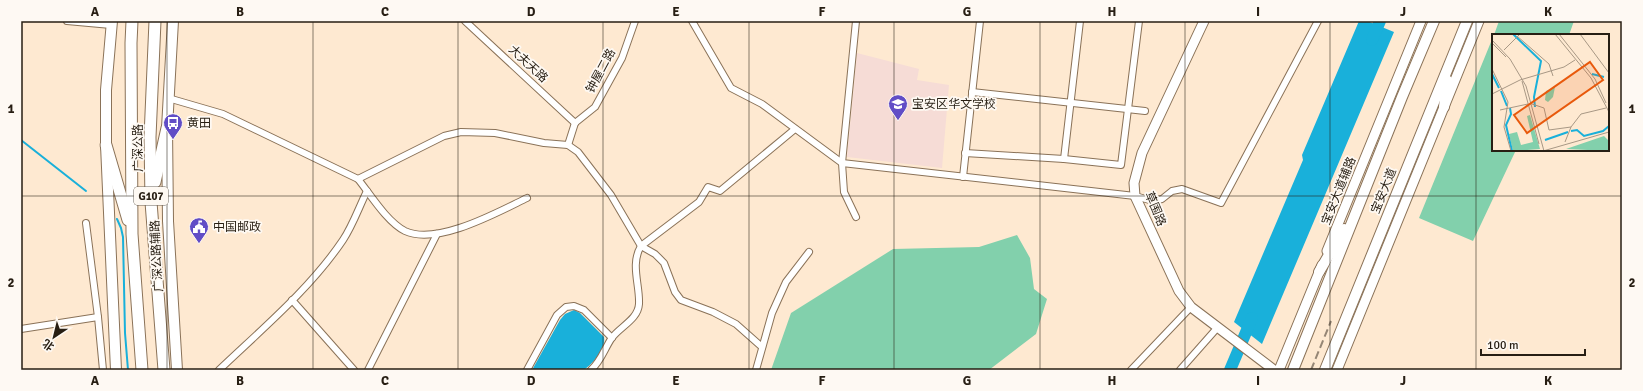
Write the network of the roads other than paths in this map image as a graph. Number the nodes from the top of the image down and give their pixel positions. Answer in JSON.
{"nodes":[{"id":1,"x":67,"y":21,"type":"edge"},
{"id":2,"x":132,"y":21,"type":"edge"},
{"id":3,"x":155,"y":21,"type":"edge"},
{"id":4,"x":173,"y":21,"type":"edge"},
{"id":5,"x":466,"y":21,"type":"edge"},
{"id":6,"x":635,"y":21,"type":"edge"},
{"id":7,"x":692,"y":21,"type":"edge"},
{"id":8,"x":856,"y":21,"type":"edge"},
{"id":9,"x":980,"y":21,"type":"edge"},
{"id":10,"x":1080,"y":21,"type":"edge"},
{"id":11,"x":1139,"y":21,"type":"edge"},
{"id":12,"x":1204,"y":21,"type":"edge"},
{"id":13,"x":1318,"y":21,"type":"edge"},
{"id":14,"x":1421,"y":21,"type":"edge"},
{"id":15,"x":1434,"y":21,"type":"edge"},
{"id":16,"x":1467,"y":21,"type":"edge"},
{"id":17,"x":1479,"y":21,"type":"edge"},
{"id":18,"x":111,"y":23,"type":"edge"},
{"id":19,"x":1449,"y":66,"type":"junction"},
{"id":20,"x":972,"y":92,"type":"junction"},
{"id":21,"x":168,"y":98,"type":"junction"},
{"id":22,"x":1070,"y":103,"type":"junction"},
{"id":23,"x":1444,"y":107,"type":"junction"},
{"id":24,"x":1128,"y":109,"type":"junction"},
{"id":25,"x":1145,"y":111,"type":"dead end"},
{"id":26,"x":575,"y":124,"type":"junction"},
{"id":27,"x":167,"y":128,"type":"junction"},
{"id":28,"x":795,"y":128,"type":"junction"},
{"id":29,"x":106,"y":145,"type":"junction"},
{"id":30,"x":568,"y":145,"type":"junction"},
{"id":31,"x":965,"y":153,"type":"junction"},
{"id":32,"x":1064,"y":159,"type":"junction"},
{"id":33,"x":842,"y":163,"type":"junction"},
{"id":34,"x":963,"y":177,"type":"junction"},
{"id":35,"x":358,"y":179,"type":"junction"},
{"id":36,"x":367,"y":191,"type":"junction"},
{"id":37,"x":1135,"y":196,"type":"junction"},
{"id":38,"x":527,"y":198,"type":"dead end"},
{"id":39,"x":1361,"y":200,"type":"junction"},
{"id":40,"x":151,"y":202,"type":"junction"},
{"id":41,"x":856,"y":217,"type":"dead end"},
{"id":42,"x":86,"y":223,"type":"dead end"},
{"id":43,"x":132,"y":234,"type":"junction"},
{"id":44,"x":437,"y":234,"type":"junction"},
{"id":45,"x":640,"y":246,"type":"junction"},
{"id":46,"x":809,"y":252,"type":"dead end"},
{"id":47,"x":1319,"y":272,"type":"junction"},
{"id":48,"x":292,"y":300,"type":"junction"},
{"id":49,"x":1191,"y":307,"type":"junction"},
{"id":50,"x":98,"y":317,"type":"junction"},
{"id":51,"x":1218,"y":327,"type":"junction"},
{"id":52,"x":21,"y":329,"type":"edge"},
{"id":53,"x":612,"y":338,"type":"junction"},
{"id":54,"x":762,"y":347,"type":"junction"},
{"id":55,"x":103,"y":370,"type":"edge"},
{"id":56,"x":116,"y":370,"type":"edge"},
{"id":57,"x":142,"y":370,"type":"edge"},
{"id":58,"x":164,"y":370,"type":"edge"},
{"id":59,"x":178,"y":370,"type":"edge"},
{"id":60,"x":219,"y":370,"type":"edge"},
{"id":61,"x":354,"y":370,"type":"edge"},
{"id":62,"x":368,"y":370,"type":"edge"},
{"id":63,"x":527,"y":370,"type":"edge"},
{"id":64,"x":591,"y":370,"type":"edge"},
{"id":65,"x":756,"y":370,"type":"edge"},
{"id":66,"x":1131,"y":370,"type":"edge"},
{"id":67,"x":1180,"y":370,"type":"edge"},
{"id":68,"x":1274,"y":370,"type":"edge"},
{"id":69,"x":1279,"y":370,"type":"edge"},
{"id":70,"x":1293,"y":370,"type":"edge"},
{"id":71,"x":1325,"y":370,"type":"edge"},
{"id":72,"x":1337,"y":370,"type":"edge"}],
"edges":[{"from":1,"to":18,"type":"street"},
{"from":2,"to":43,"type":"highway","name":"广深公路","number":"G107"},
{"from":3,"to":40,"type":"highway","name":"广深公路","number":"G107"},
{"from":4,"to":21,"type":"main road","name":"广深公路辅路"},
{"from":5,"to":26,"type":"street","name":"大夫天路"},
{"from":6,"to":26,"type":"street","name":"钟屋二路"},
{"from":7,"to":28,"type":"street"},
{"from":8,"to":33,"type":"street"},
{"from":9,"to":20,"type":"street"},
{"from":10,"to":22,"type":"street"},
{"from":11,"to":24,"type":"street"},
{"from":12,"to":37,"type":"main road","name":"草围路"},
{"from":13,"to":37,"type":"street"},
{"from":14,"to":47,"type":"main road","name":"宝安大道辅路"},
{"from":15,"to":39,"type":"main road","name":"宝安大道"},
{"from":16,"to":19,"type":"main road","name":"宝安大道"},
{"from":17,"to":23,"type":"main road"},
{"from":18,"to":29,"type":"main road"},
{"from":19,"to":23,"type":"main road"},
{"from":19,"to":71,"type":"main road","name":"宝安大道"},
{"from":20,"to":22,"type":"street"},
{"from":20,"to":31,"type":"street"},
{"from":21,"to":27,"type":"main road","name":"广深公路辅路"},
{"from":21,"to":35,"type":"street"},
{"from":22,"to":24,"type":"street"},
{"from":22,"to":32,"type":"street"},
{"from":23,"to":72,"type":"main road"},
{"from":24,"to":25,"type":"street"},
{"from":24,"to":32,"type":"street"},
{"from":26,"to":30,"type":"street"},
{"from":27,"to":40,"type":"highway"},
{"from":27,"to":59,"type":"main road","name":"广深公路辅路"},
{"from":28,"to":33,"type":"street"},
{"from":28,"to":45,"type":"street"},
{"from":29,"to":43,"type":"highway"},
{"from":29,"to":56,"type":"main road"},
{"from":30,"to":35,"type":"street"},
{"from":30,"to":45,"type":"street"},
{"from":31,"to":32,"type":"street"},
{"from":31,"to":34,"type":"street"},
{"from":33,"to":34,"type":"street"},
{"from":33,"to":41,"type":"street"},
{"from":34,"to":37,"type":"street"},
{"from":35,"to":36,"type":"street"},
{"from":36,"to":44,"type":"street"},
{"from":36,"to":48,"type":"street"},
{"from":37,"to":49,"type":"main road","name":"草围路"},
{"from":38,"to":44,"type":"street"},
{"from":39,"to":47,"type":"main road"},
{"from":39,"to":70,"type":"main road","name":"宝安大道"},
{"from":40,"to":58,"type":"highway","name":"广深公路","number":"G107"},
{"from":42,"to":50,"type":"street"},
{"from":43,"to":57,"type":"highway","name":"广深公路","number":"G107"},
{"from":44,"to":62,"type":"street"},
{"from":45,"to":53,"type":"street"},
{"from":45,"to":54,"type":"street"},
{"from":46,"to":54,"type":"street"},
{"from":47,"to":69,"type":"main road","name":"宝安大道辅路"},
{"from":48,"to":60,"type":"street"},
{"from":48,"to":61,"type":"street"},
{"from":49,"to":51,"type":"main road","name":"草围路"},
{"from":49,"to":66,"type":"street"},
{"from":50,"to":52,"type":"street"},
{"from":50,"to":55,"type":"street"},
{"from":51,"to":67,"type":"street"},
{"from":51,"to":68,"type":"main road","name":"草围路"},
{"from":53,"to":63,"type":"street"},
{"from":53,"to":64,"type":"street"},
{"from":54,"to":65,"type":"street"}]}
